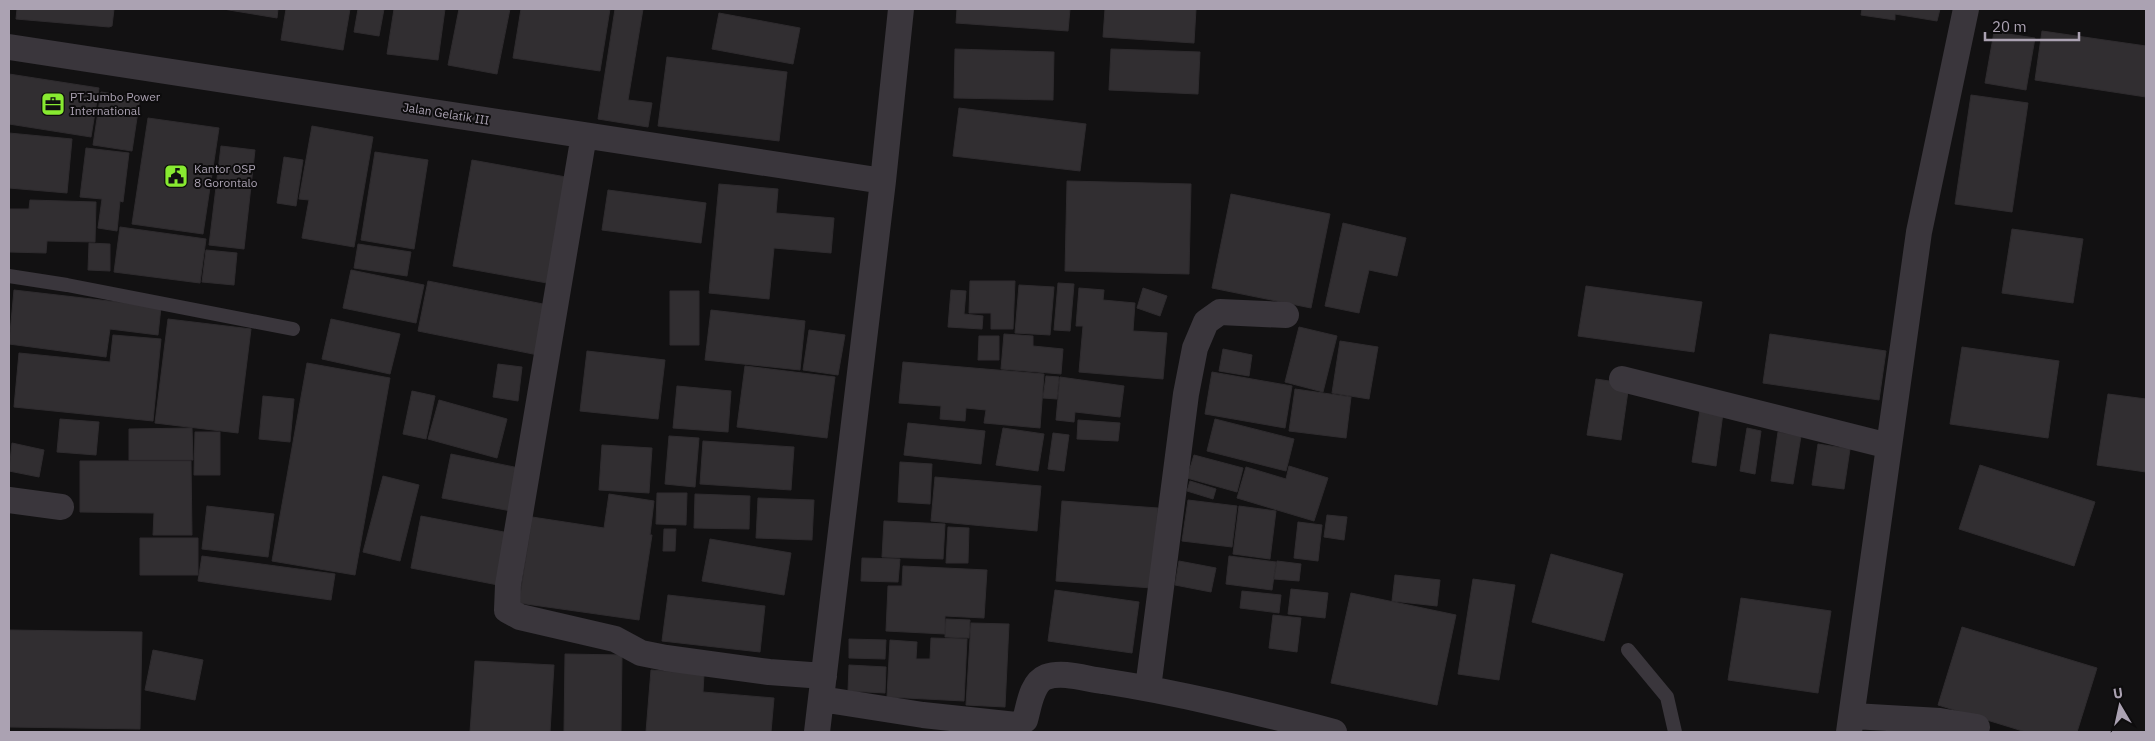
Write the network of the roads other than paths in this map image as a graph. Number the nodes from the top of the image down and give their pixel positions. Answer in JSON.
{"nodes":[{"id":1,"x":901,"y":9,"type":"edge"},
{"id":2,"x":1966,"y":9,"type":"edge"},
{"id":3,"x":9,"y":47,"type":"edge"},
{"id":4,"x":584,"y":135,"type":"junction"},
{"id":5,"x":883,"y":180,"type":"junction"},
{"id":6,"x":9,"y":276,"type":"edge"},
{"id":7,"x":1286,"y":315,"type":"dead end"},
{"id":8,"x":293,"y":328,"type":"dead end"},
{"id":9,"x":1622,"y":379,"type":"dead end"},
{"id":10,"x":1889,"y":446,"type":"junction"},
{"id":11,"x":9,"y":500,"type":"edge"},
{"id":12,"x":61,"y":507,"type":"dead end"},
{"id":13,"x":1628,"y":650,"type":"dead end"},
{"id":14,"x":822,"y":688,"type":"junction"},
{"id":15,"x":1148,"y":688,"type":"junction"},
{"id":16,"x":1251,"y":722,"type":"edge"},
{"id":17,"x":1851,"y":724,"type":"edge"},
{"id":18,"x":1977,"y":727,"type":"dead end"},
{"id":19,"x":817,"y":732,"type":"edge"},
{"id":20,"x":1334,"y":732,"type":"edge"},
{"id":21,"x":1675,"y":732,"type":"edge"}],
"edges":[{"from":1,"to":5,"type":"street"},
{"from":2,"to":10,"type":"street"},
{"from":3,"to":4,"type":"street","name":"Jalan Gelatik III"},
{"from":4,"to":5,"type":"street","name":"Jalan Gelatik III"},
{"from":4,"to":14,"type":"street"},
{"from":5,"to":14,"type":"street"},
{"from":6,"to":8,"type":"lane"},
{"from":7,"to":15,"type":"street"},
{"from":9,"to":10,"type":"street"},
{"from":10,"to":17,"type":"street"},
{"from":11,"to":12,"type":"street"},
{"from":13,"to":21,"type":"lane"},
{"from":14,"to":15,"type":"street"},
{"from":14,"to":19,"type":"street"},
{"from":15,"to":16,"type":"street"},
{"from":16,"to":20,"type":"street"},
{"from":17,"to":18,"type":"street"}]}
